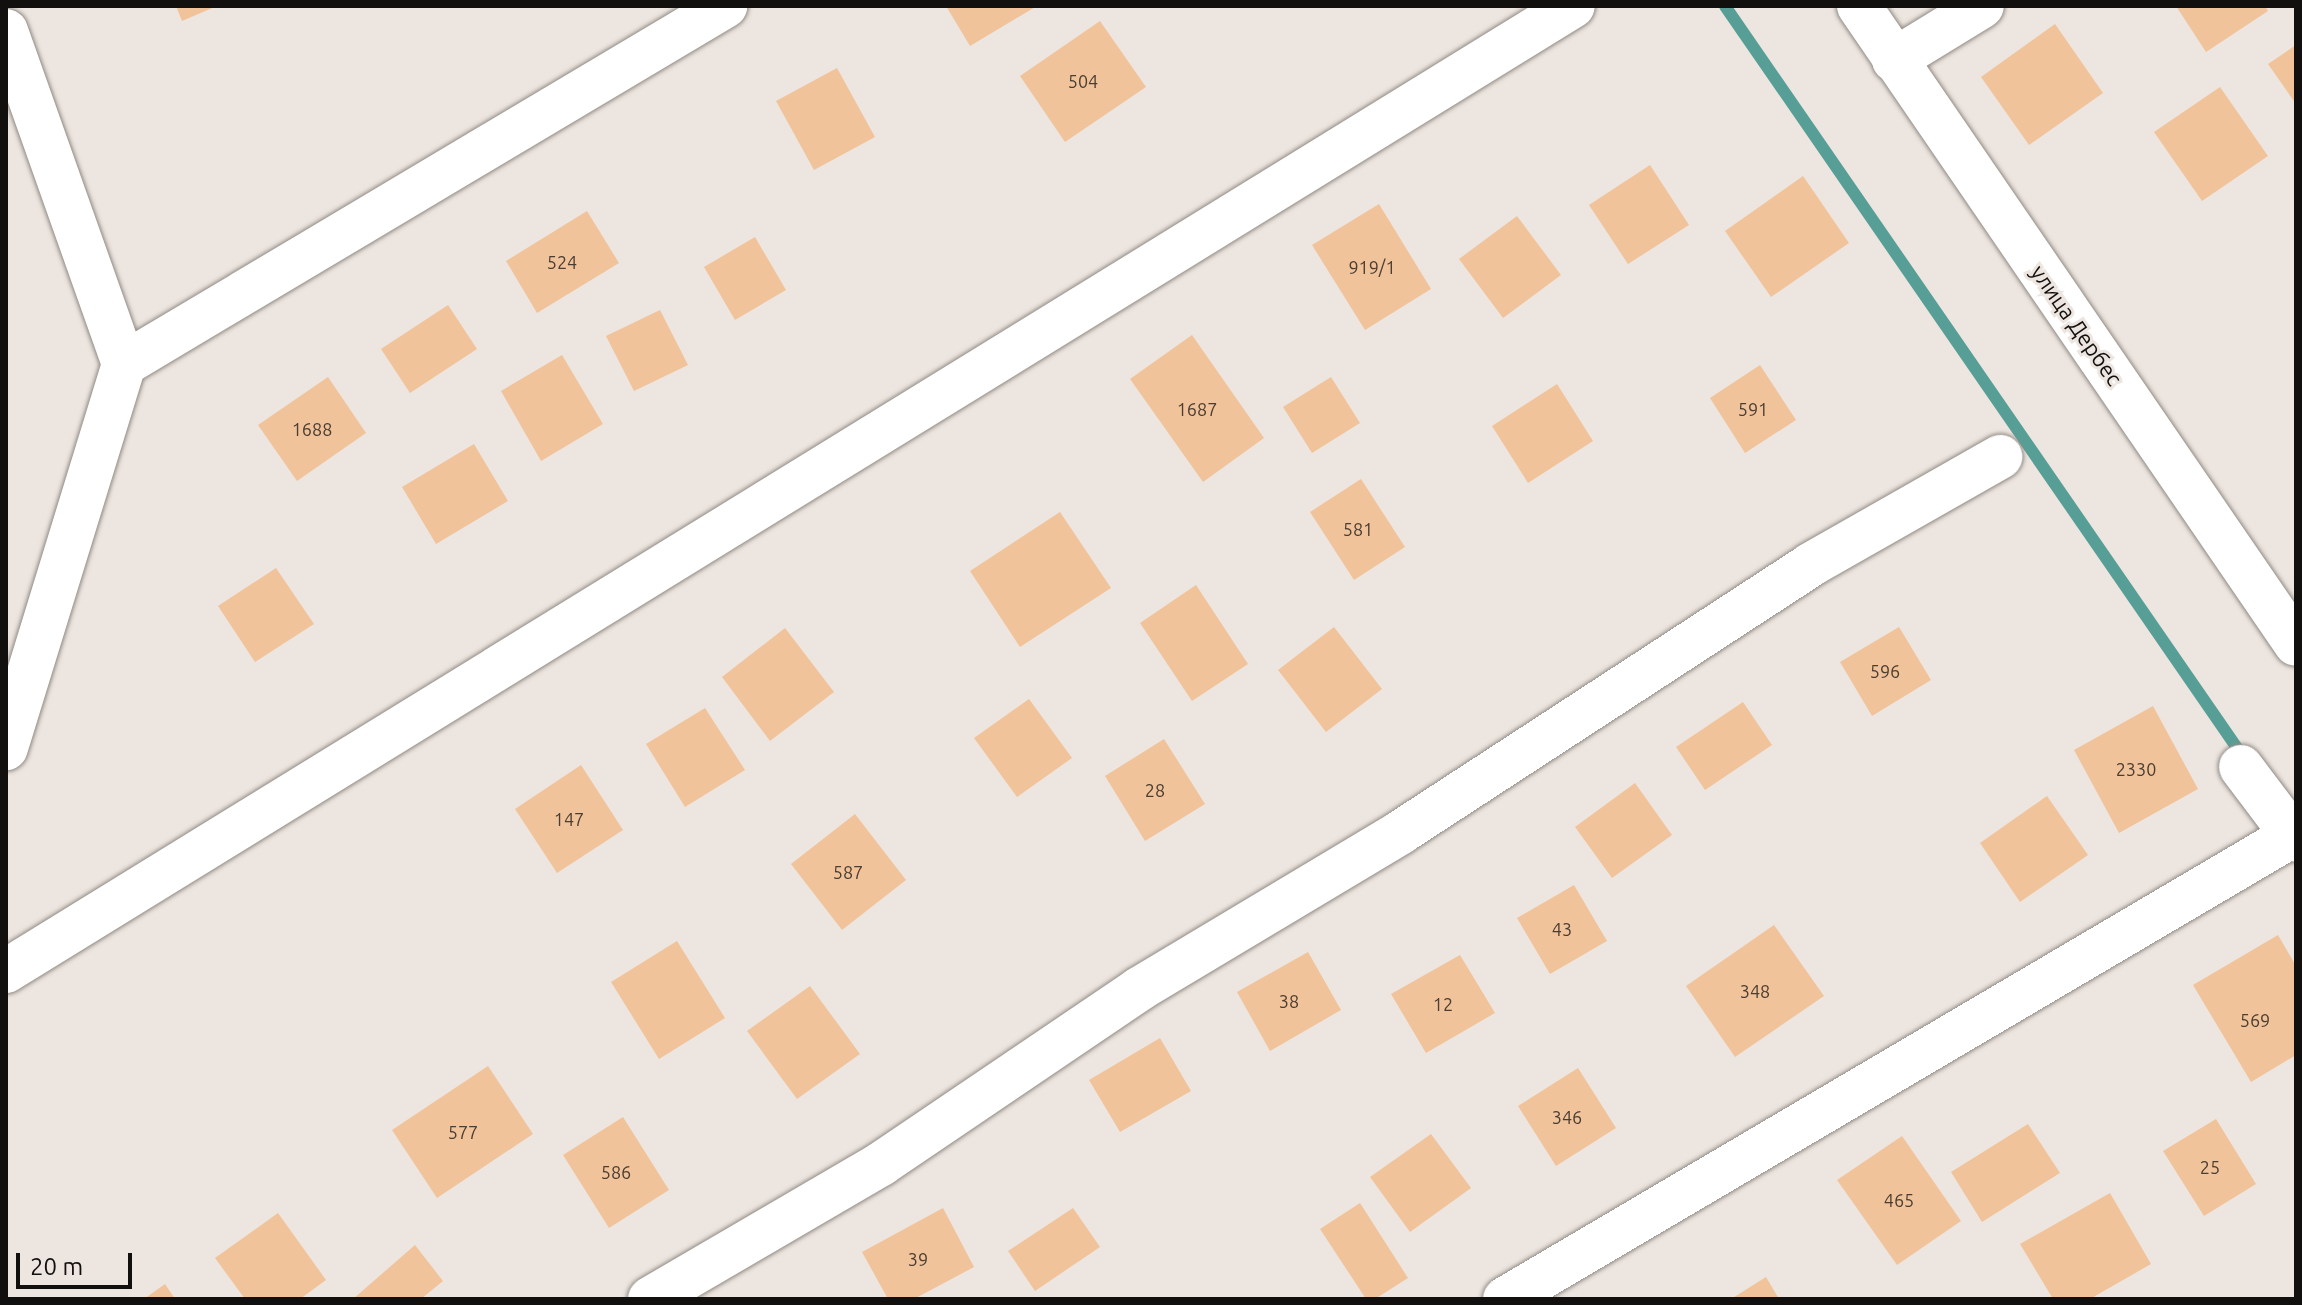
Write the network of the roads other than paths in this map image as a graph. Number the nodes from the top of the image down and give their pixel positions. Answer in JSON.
{"nodes":[{"id":1,"x":725,"y":6,"type":"edge"},
{"id":2,"x":1573,"y":6,"type":"edge"},
{"id":3,"x":1859,"y":6,"type":"edge"},
{"id":4,"x":1982,"y":6,"type":"edge"},
{"id":5,"x":6,"y":31,"type":"edge"},
{"id":6,"x":1894,"y":60,"type":"junction"},
{"id":7,"x":124,"y":364,"type":"junction"},
{"id":8,"x":2000,"y":457,"type":"dead end"},
{"id":9,"x":2296,"y":644,"type":"edge"},
{"id":10,"x":6,"y":748,"type":"edge"},
{"id":11,"x":2241,"y":767,"type":"dead end"},
{"id":12,"x":2294,"y":837,"type":"edge"},
{"id":13,"x":6,"y":971,"type":"edge"},
{"id":14,"x":650,"y":1299,"type":"edge"},
{"id":15,"x":1505,"y":1299,"type":"edge"}],
"edges":[{"from":1,"to":7,"type":"street"},
{"from":2,"to":13,"type":"street"},
{"from":3,"to":6,"type":"street","name":"улица Дербес"},
{"from":4,"to":6,"type":"street"},
{"from":5,"to":7,"type":"street"},
{"from":6,"to":9,"type":"street","name":"улица Дербес"},
{"from":7,"to":10,"type":"street"},
{"from":8,"to":14,"type":"street"},
{"from":11,"to":12,"type":"street"},
{"from":12,"to":15,"type":"street"}]}
